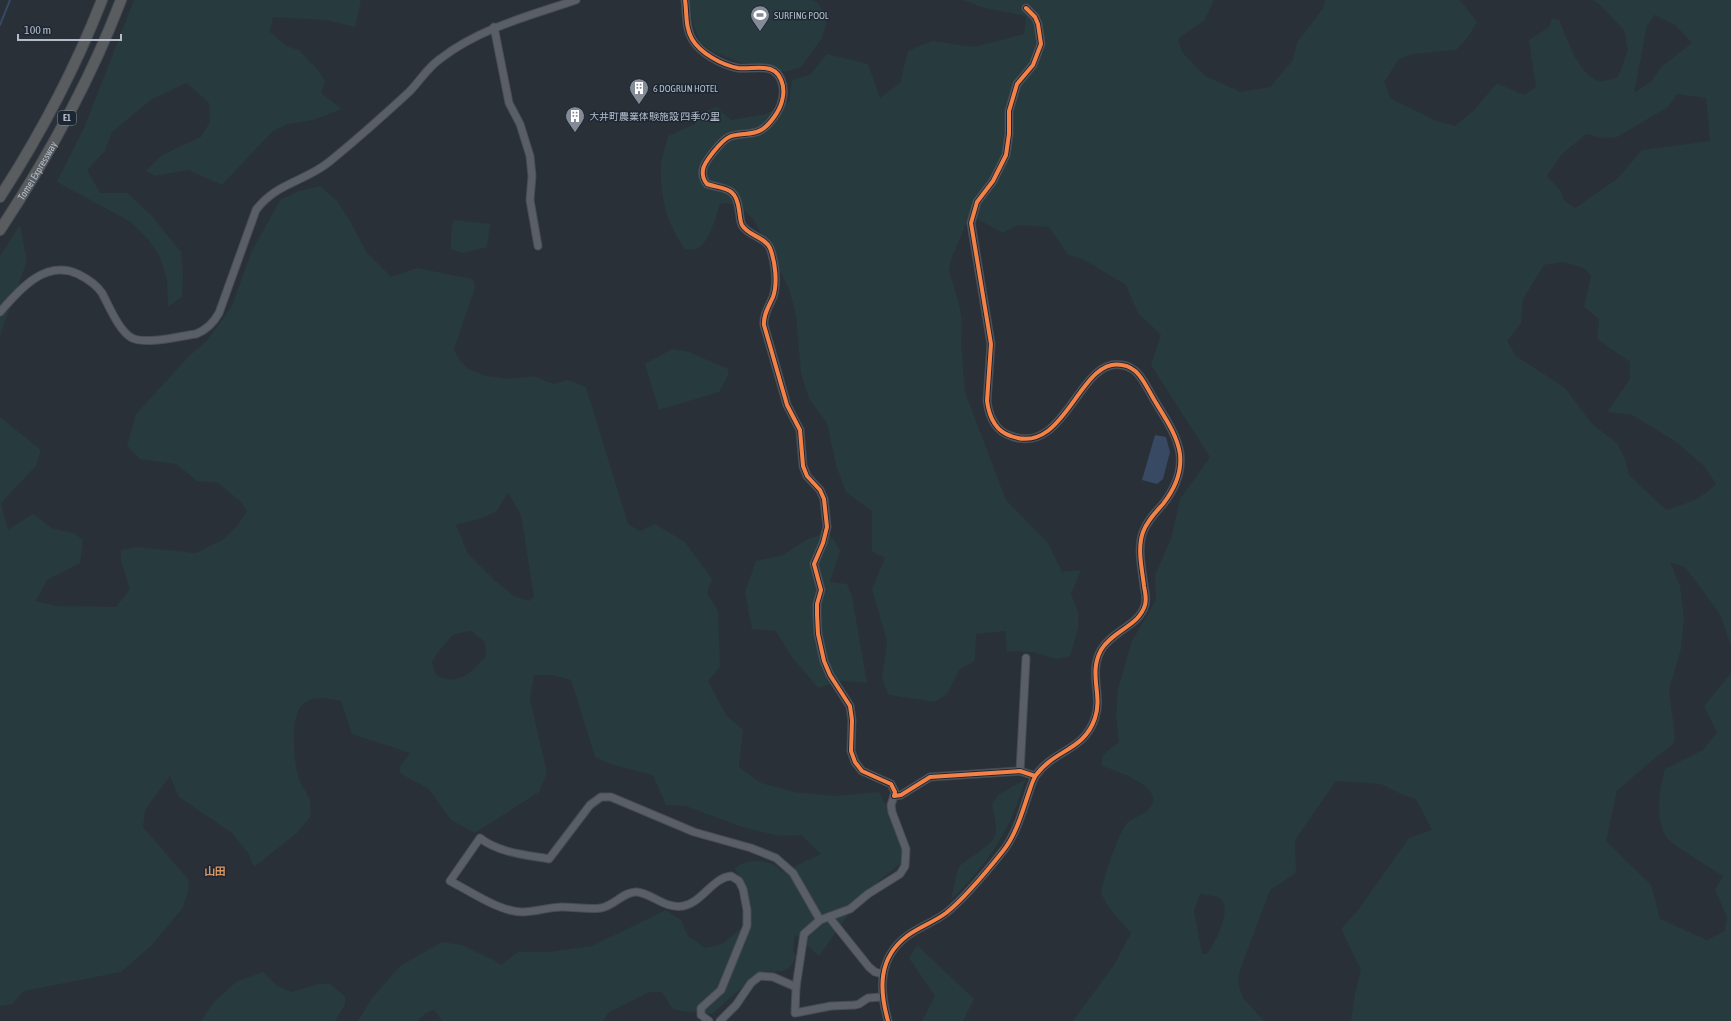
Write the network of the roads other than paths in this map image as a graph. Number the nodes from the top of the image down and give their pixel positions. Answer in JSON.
{"nodes":[{"id":1,"x":102,"y":0,"type":"edge"},
{"id":2,"x":121,"y":0,"type":"edge"},
{"id":3,"x":576,"y":0,"type":"edge"},
{"id":4,"x":685,"y":0,"type":"edge"},
{"id":5,"x":1026,"y":8,"type":"dead end"},
{"id":6,"x":494,"y":27,"type":"junction"},
{"id":7,"x":0,"y":197,"type":"edge"},
{"id":8,"x":0,"y":230,"type":"edge"},
{"id":9,"x":538,"y":246,"type":"dead end"},
{"id":10,"x":0,"y":312,"type":"edge"},
{"id":11,"x":1026,"y":658,"type":"dead end"},
{"id":12,"x":1020,"y":771,"type":"junction"},
{"id":13,"x":1034,"y":776,"type":"junction"},
{"id":14,"x":894,"y":796,"type":"junction"},
{"id":15,"x":829,"y":917,"type":"junction"},
{"id":16,"x":820,"y":920,"type":"junction"},
{"id":17,"x":883,"y":974,"type":"junction"},
{"id":18,"x":796,"y":986,"type":"junction"},
{"id":19,"x":882,"y":997,"type":"junction"},
{"id":20,"x":709,"y":1021,"type":"edge"},
{"id":21,"x":720,"y":1021,"type":"edge"},
{"id":22,"x":888,"y":1021,"type":"edge"}],
"edges":[{"from":1,"to":7,"type":"highway","name":"Tomei Expressway","number":"E1"},
{"from":2,"to":8,"type":"highway","name":"Tomei Expressway","number":"E1"},
{"from":3,"to":6,"type":"street"},
{"from":4,"to":14,"type":"street"},
{"from":5,"to":13,"type":"street"},
{"from":6,"to":9,"type":"street"},
{"from":6,"to":10,"type":"street"},
{"from":11,"to":12,"type":"street"},
{"from":12,"to":13,"type":"street"},
{"from":12,"to":14,"type":"street"},
{"from":13,"to":17,"type":"street"},
{"from":14,"to":15,"type":"street"},
{"from":15,"to":16,"type":"street"},
{"from":15,"to":17,"type":"street"},
{"from":16,"to":18,"type":"street"},
{"from":16,"to":20,"type":"street"},
{"from":17,"to":19,"type":"street"},
{"from":18,"to":19,"type":"street"},
{"from":18,"to":21,"type":"street"},
{"from":19,"to":22,"type":"street"}]}
